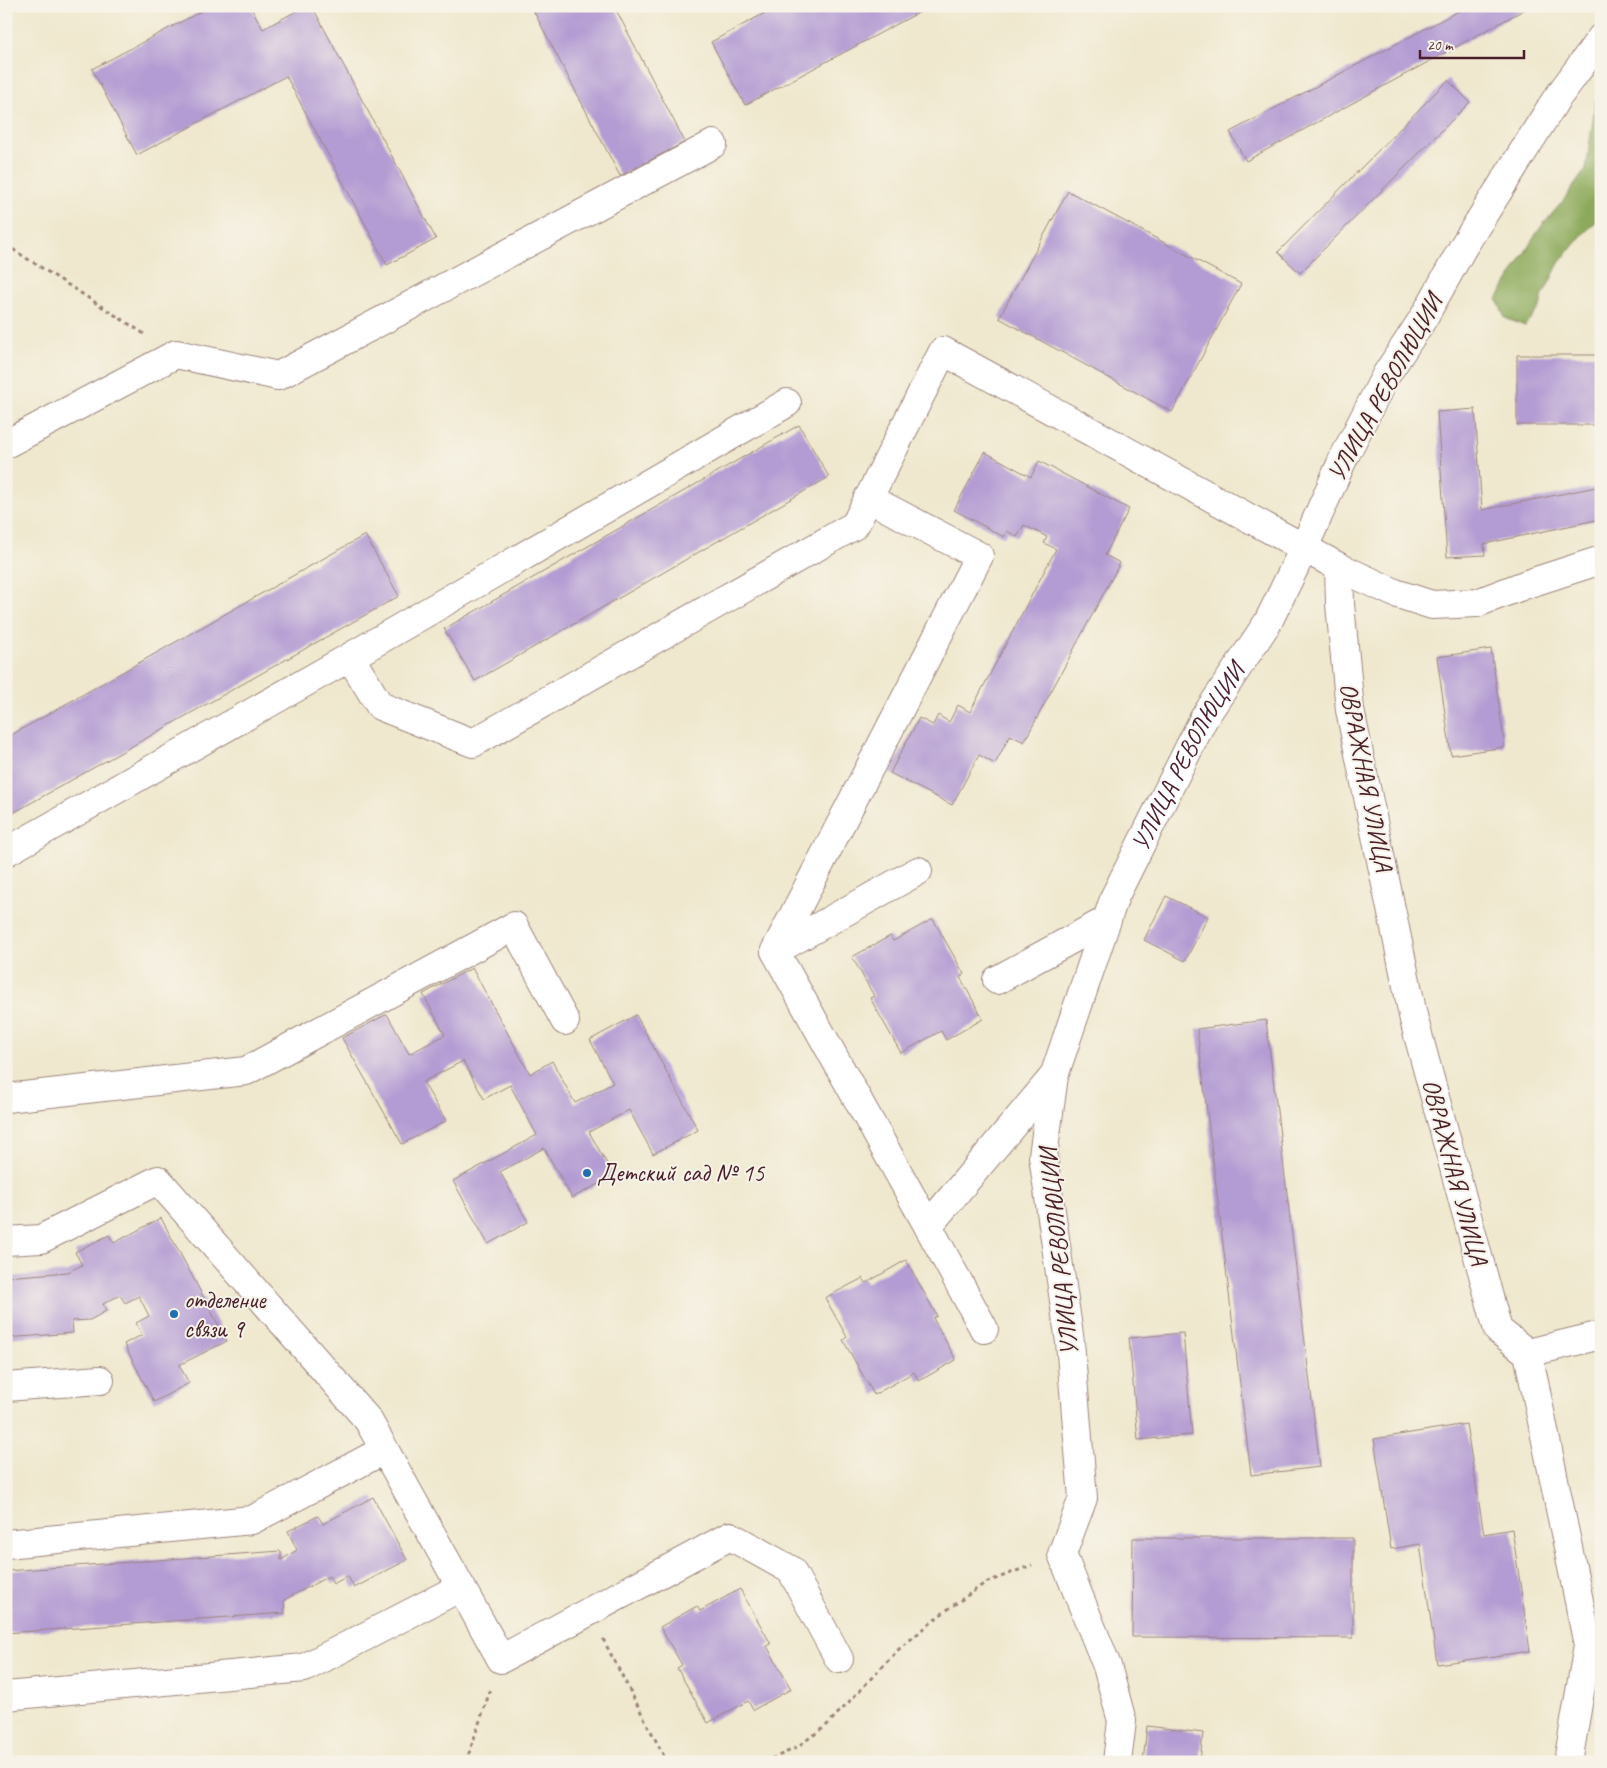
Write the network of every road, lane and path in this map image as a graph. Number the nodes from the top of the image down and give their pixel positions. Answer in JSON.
{"nodes":[{"id":1,"x":1601,"y":38,"type":"edge"},
{"id":2,"x":713,"y":144,"type":"dead end"},
{"id":3,"x":6,"y":245,"type":"edge"},
{"id":4,"x":176,"y":354,"type":"junction"},
{"id":5,"x":787,"y":403,"type":"dead end"},
{"id":6,"x":6,"y":444,"type":"edge"},
{"id":7,"x":868,"y":498,"type":"junction"},
{"id":8,"x":1304,"y":548,"type":"junction"},
{"id":9,"x":1601,"y":560,"type":"edge"},
{"id":10,"x":1339,"y":567,"type":"junction"},
{"id":11,"x":350,"y":657,"type":"junction"},
{"id":12,"x":6,"y":852,"type":"edge"},
{"id":13,"x":918,"y":872,"type":"dead end"},
{"id":14,"x":1107,"y":920,"type":"junction"},
{"id":15,"x":775,"y":951,"type":"junction"},
{"id":16,"x":997,"y":980,"type":"dead end"},
{"id":17,"x":565,"y":1021,"type":"dead end"},
{"id":18,"x":1054,"y":1076,"type":"junction"},
{"id":19,"x":6,"y":1098,"type":"edge"},
{"id":20,"x":928,"y":1226,"type":"junction"},
{"id":21,"x":6,"y":1241,"type":"edge"},
{"id":22,"x":984,"y":1330,"type":"dead end"},
{"id":23,"x":1601,"y":1335,"type":"edge"},
{"id":24,"x":1528,"y":1353,"type":"junction"},
{"id":25,"x":100,"y":1380,"type":"dead end"},
{"id":26,"x":6,"y":1387,"type":"edge"},
{"id":27,"x":384,"y":1450,"type":"junction"},
{"id":28,"x":6,"y":1544,"type":"edge"},
{"id":29,"x":1062,"y":1554,"type":"junction"},
{"id":30,"x":461,"y":1587,"type":"junction"},
{"id":31,"x":589,"y":1612,"type":"junction"},
{"id":32,"x":1595,"y":1646,"type":"edge"},
{"id":33,"x":501,"y":1659,"type":"junction"},
{"id":34,"x":839,"y":1659,"type":"dead end"},
{"id":35,"x":6,"y":1696,"type":"edge"},
{"id":36,"x":466,"y":1762,"type":"edge"},
{"id":37,"x":667,"y":1762,"type":"edge"},
{"id":38,"x":764,"y":1762,"type":"edge"},
{"id":39,"x":1117,"y":1762,"type":"edge"},
{"id":40,"x":1568,"y":1762,"type":"edge"}],
"edges":[{"from":1,"to":8,"type":"street","name":"УЛИЦА РЕВОЛЮЦИИ"},
{"from":2,"to":4,"type":"street"},
{"from":3,"to":4,"type":"path"},
{"from":4,"to":6,"type":"street"},
{"from":5,"to":11,"type":"street"},
{"from":7,"to":8,"type":"street"},
{"from":7,"to":11,"type":"street"},
{"from":7,"to":15,"type":"street"},
{"from":8,"to":10,"type":"street"},
{"from":8,"to":14,"type":"street","name":"УЛИЦА РЕВОЛЮЦИИ"},
{"from":9,"to":10,"type":"street"},
{"from":10,"to":24,"type":"street","name":"ОВРАЖНАЯ УЛИЦА"},
{"from":11,"to":12,"type":"street"},
{"from":13,"to":15,"type":"street"},
{"from":14,"to":16,"type":"street"},
{"from":14,"to":18,"type":"street","name":"УЛИЦА РЕВОЛЮЦИИ"},
{"from":15,"to":20,"type":"street"},
{"from":17,"to":19,"type":"street"},
{"from":18,"to":20,"type":"street"},
{"from":18,"to":29,"type":"street","name":"УЛИЦА РЕВОЛЮЦИИ"},
{"from":20,"to":22,"type":"street"},
{"from":21,"to":27,"type":"street"},
{"from":23,"to":24,"type":"street"},
{"from":24,"to":32,"type":"street"},
{"from":25,"to":26,"type":"street"},
{"from":27,"to":28,"type":"street"},
{"from":27,"to":30,"type":"street"},
{"from":29,"to":38,"type":"path"},
{"from":29,"to":39,"type":"street"},
{"from":30,"to":33,"type":"street"},
{"from":30,"to":35,"type":"street"},
{"from":31,"to":33,"type":"street"},
{"from":31,"to":34,"type":"street"},
{"from":31,"to":37,"type":"path"},
{"from":32,"to":40,"type":"street"},
{"from":33,"to":36,"type":"path"}]}
